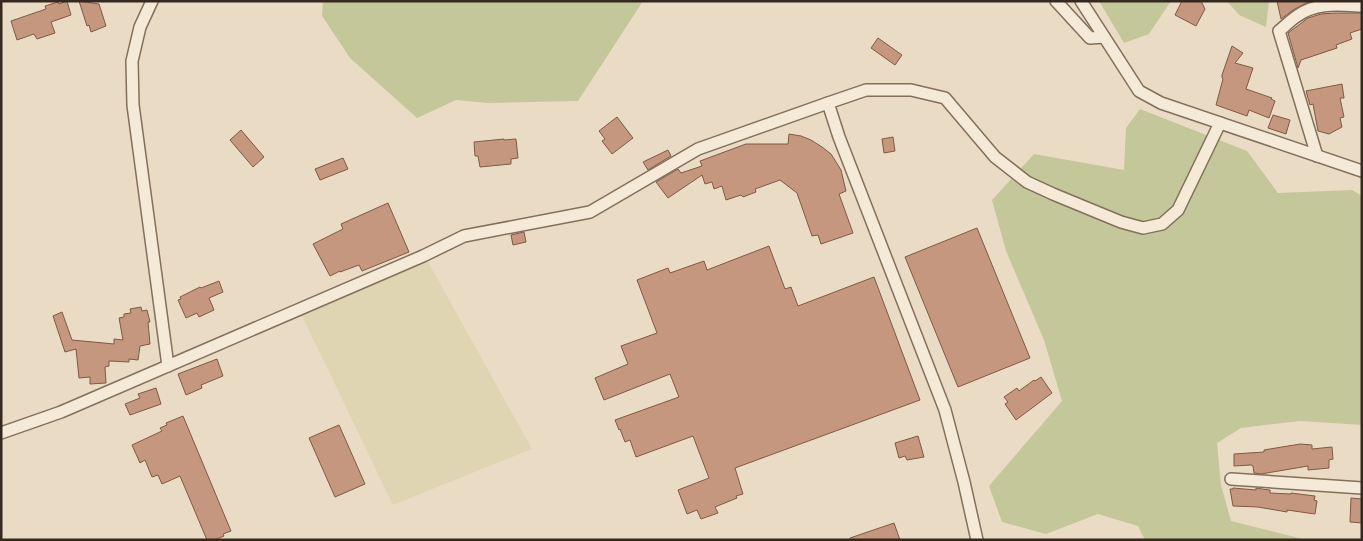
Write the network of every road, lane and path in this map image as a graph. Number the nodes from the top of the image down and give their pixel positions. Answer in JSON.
{"nodes":[{"id":1,"x":152,"y":1,"type":"edge"},
{"id":2,"x":1056,"y":1,"type":"edge"},
{"id":3,"x":1081,"y":1,"type":"edge"},
{"id":4,"x":1362,"y":6,"type":"edge"},
{"id":5,"x":1104,"y":37,"type":"junction"},
{"id":6,"x":828,"y":103,"type":"junction"},
{"id":7,"x":1220,"y":123,"type":"junction"},
{"id":8,"x":1317,"y":156,"type":"junction"},
{"id":9,"x":1362,"y":171,"type":"edge"},
{"id":10,"x":168,"y":366,"type":"junction"},
{"id":11,"x":1,"y":433,"type":"edge"},
{"id":12,"x":1231,"y":479,"type":"dead end"},
{"id":13,"x":1362,"y":488,"type":"edge"},
{"id":14,"x":977,"y":540,"type":"edge"}],
"edges":[{"from":1,"to":10,"type":"street"},
{"from":2,"to":5,"type":"street"},
{"from":3,"to":5,"type":"street"},
{"from":4,"to":8,"type":"street"},
{"from":5,"to":7,"type":"street"},
{"from":6,"to":7,"type":"street"},
{"from":6,"to":10,"type":"street"},
{"from":6,"to":14,"type":"street"},
{"from":7,"to":8,"type":"street"},
{"from":8,"to":9,"type":"street"},
{"from":10,"to":11,"type":"street"},
{"from":12,"to":13,"type":"street"}]}
